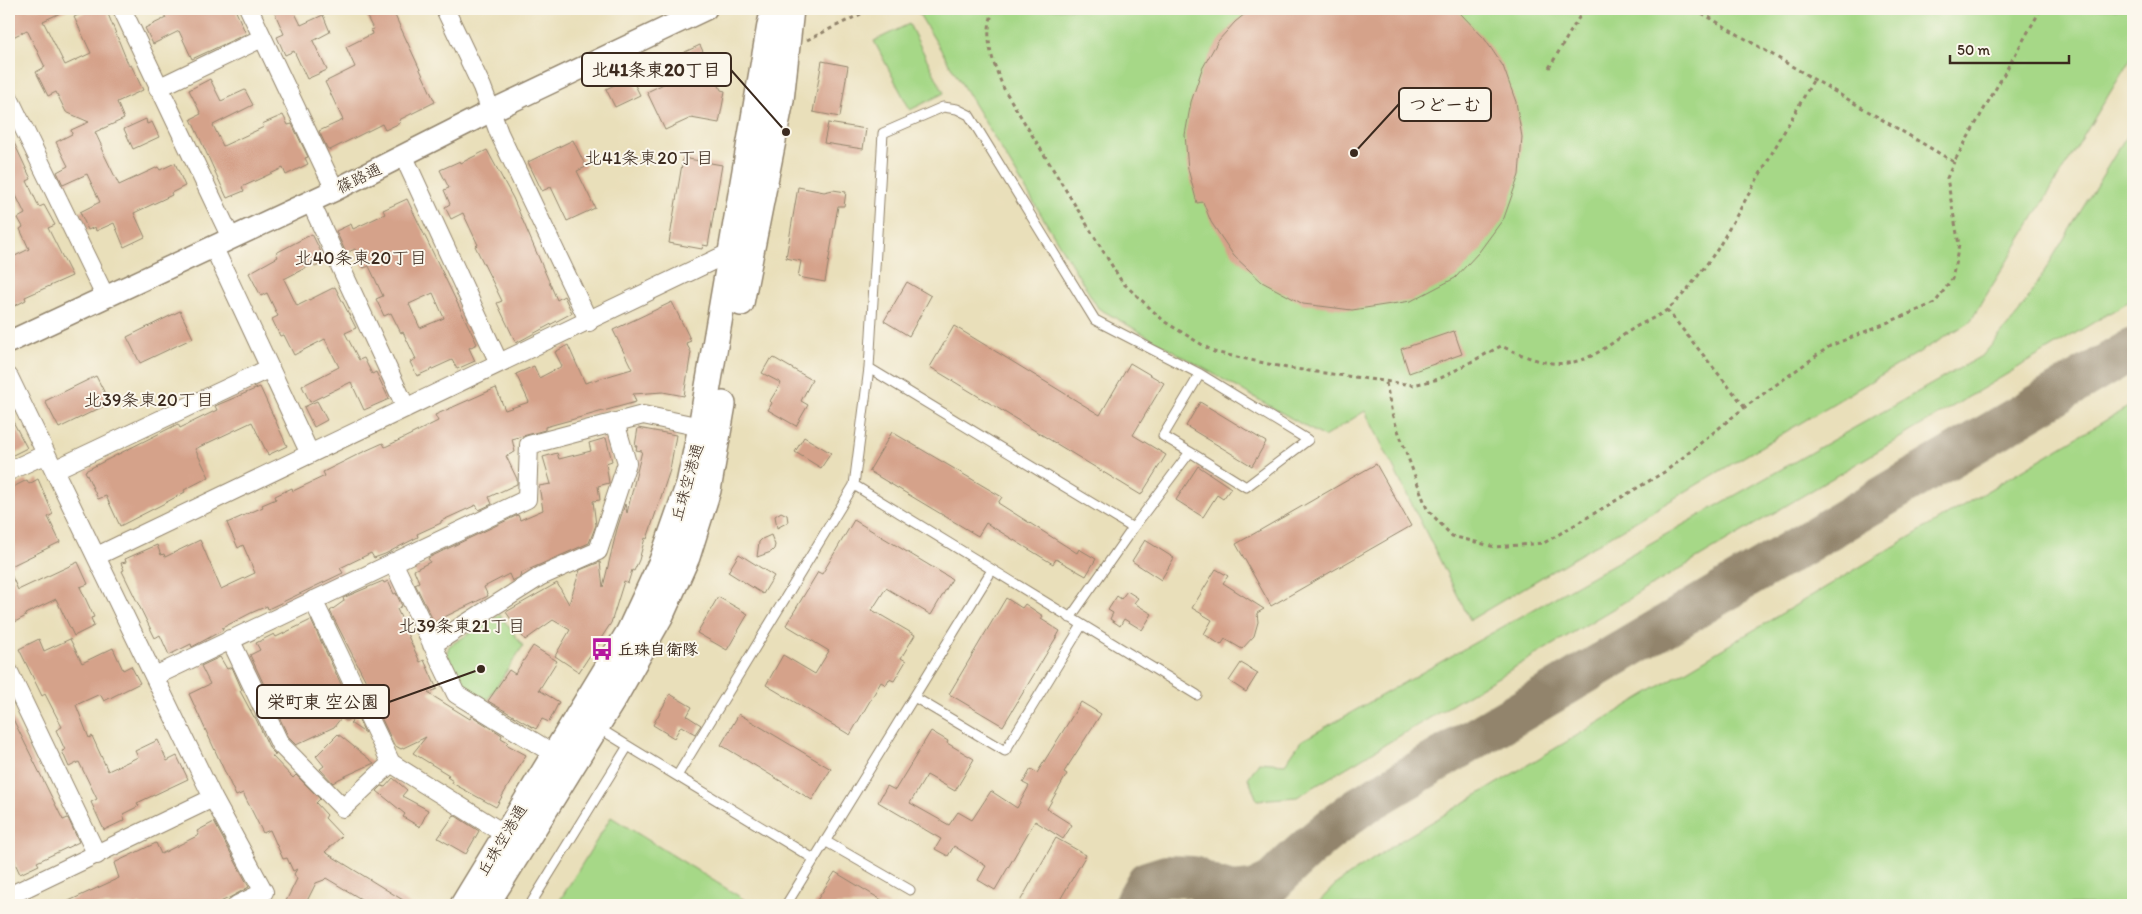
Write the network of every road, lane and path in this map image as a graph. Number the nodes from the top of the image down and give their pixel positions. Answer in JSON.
{"nodes":[{"id":1,"x":122,"y":9,"type":"edge"},
{"id":2,"x":249,"y":9,"type":"edge"},
{"id":3,"x":445,"y":9,"type":"edge"},
{"id":4,"x":706,"y":9,"type":"edge"},
{"id":5,"x":774,"y":9,"type":"edge"},
{"id":6,"x":791,"y":9,"type":"edge"},
{"id":7,"x":871,"y":9,"type":"edge"},
{"id":8,"x":994,"y":9,"type":"edge"},
{"id":9,"x":1584,"y":9,"type":"edge"},
{"id":10,"x":1695,"y":9,"type":"edge"},
{"id":11,"x":2041,"y":9,"type":"edge"},
{"id":12,"x":262,"y":38,"type":"junction"},
{"id":13,"x":799,"y":44,"type":"dead end"},
{"id":14,"x":1549,"y":68,"type":"dead end"},
{"id":15,"x":1814,"y":79,"type":"junction"},
{"id":16,"x":158,"y":88,"type":"junction"},
{"id":17,"x":9,"y":98,"type":"edge"},
{"id":18,"x":491,"y":111,"type":"junction"},
{"id":19,"x":404,"y":157,"type":"junction"},
{"id":20,"x":1954,"y":162,"type":"junction"},
{"id":21,"x":335,"y":190,"type":"junction"},
{"id":22,"x":310,"y":201,"type":"junction"},
{"id":23,"x":222,"y":242,"type":"junction"},
{"id":24,"x":741,"y":254,"type":"junction"},
{"id":25,"x":105,"y":296,"type":"junction"},
{"id":26,"x":1667,"y":310,"type":"junction"},
{"id":27,"x":589,"y":322,"type":"junction"},
{"id":28,"x":9,"y":342,"type":"edge"},
{"id":29,"x":499,"y":363,"type":"junction"},
{"id":30,"x":270,"y":368,"type":"junction"},
{"id":31,"x":869,"y":368,"type":"junction"},
{"id":32,"x":1200,"y":374,"type":"junction"},
{"id":33,"x":9,"y":377,"type":"edge"},
{"id":34,"x":1386,"y":382,"type":"junction"},
{"id":35,"x":1744,"y":407,"type":"junction"},
{"id":36,"x":406,"y":408,"type":"junction"},
{"id":37,"x":615,"y":422,"type":"junction"},
{"id":38,"x":701,"y":427,"type":"junction"},
{"id":39,"x":1190,"y":452,"type":"junction"},
{"id":40,"x":46,"y":454,"type":"junction"},
{"id":41,"x":310,"y":454,"type":"junction"},
{"id":42,"x":54,"y":470,"type":"junction"},
{"id":43,"x":9,"y":472,"type":"edge"},
{"id":44,"x":854,"y":485,"type":"junction"},
{"id":45,"x":1133,"y":528,"type":"junction"},
{"id":46,"x":97,"y":556,"type":"junction"},
{"id":47,"x":393,"y":562,"type":"junction"},
{"id":48,"x":992,"y":570,"type":"junction"},
{"id":49,"x":313,"y":600,"type":"junction"},
{"id":50,"x":1070,"y":618,"type":"junction"},
{"id":51,"x":1082,"y":625,"type":"junction"},
{"id":52,"x":230,"y":639,"type":"junction"},
{"id":53,"x":432,"y":645,"type":"junction"},
{"id":54,"x":9,"y":672,"type":"edge"},
{"id":55,"x":155,"y":676,"type":"junction"},
{"id":56,"x":1197,"y":696,"type":"dead end"},
{"id":57,"x":914,"y":697,"type":"junction"},
{"id":58,"x":587,"y":721,"type":"junction"},
{"id":59,"x":628,"y":746,"type":"junction"},
{"id":60,"x":554,"y":754,"type":"junction"},
{"id":61,"x":391,"y":763,"type":"junction"},
{"id":62,"x":677,"y":776,"type":"junction"},
{"id":63,"x":213,"y":798,"type":"junction"},
{"id":64,"x":506,"y":835,"type":"junction"},
{"id":65,"x":825,"y":841,"type":"junction"},
{"id":66,"x":97,"y":855,"type":"junction"},
{"id":67,"x":814,"y":859,"type":"junction"},
{"id":68,"x":910,"y":890,"type":"dead end"},
{"id":69,"x":9,"y":896,"type":"edge"},
{"id":70,"x":238,"y":905,"type":"edge"},
{"id":71,"x":463,"y":905,"type":"edge"},
{"id":72,"x":486,"y":905,"type":"edge"},
{"id":73,"x":530,"y":905,"type":"edge"},
{"id":74,"x":786,"y":905,"type":"edge"}],
"edges":[{"from":1,"to":16,"type":"street"},
{"from":2,"to":12,"type":"street"},
{"from":3,"to":18,"type":"street"},
{"from":4,"to":18,"type":"street","name":"篠路通"},
{"from":5,"to":24,"type":"main road","name":"丘珠空港通"},
{"from":6,"to":24,"type":"main road","name":"丘珠空港通"},
{"from":7,"to":13,"type":"path"},
{"from":8,"to":34,"type":"path"},
{"from":9,"to":14,"type":"path"},
{"from":10,"to":15,"type":"path"},
{"from":11,"to":20,"type":"path"},
{"from":12,"to":16,"type":"street"},
{"from":12,"to":21,"type":"street"},
{"from":15,"to":20,"type":"path"},
{"from":15,"to":26,"type":"path"},
{"from":16,"to":23,"type":"street"},
{"from":17,"to":25,"type":"street"},
{"from":18,"to":19,"type":"street","name":"篠路通"},
{"from":18,"to":27,"type":"street"},
{"from":19,"to":21,"type":"street","name":"篠路通"},
{"from":19,"to":29,"type":"street"},
{"from":20,"to":35,"type":"path"},
{"from":21,"to":22,"type":"street","name":"篠路通"},
{"from":22,"to":23,"type":"street","name":"篠路通"},
{"from":22,"to":36,"type":"street"},
{"from":23,"to":25,"type":"street","name":"篠路通"},
{"from":23,"to":30,"type":"street"},
{"from":24,"to":27,"type":"street"},
{"from":24,"to":38,"type":"main road","name":"丘珠空港通"},
{"from":24,"to":58,"type":"main road","name":"丘珠空港通"},
{"from":25,"to":28,"type":"street","name":"篠路通"},
{"from":26,"to":34,"type":"path"},
{"from":26,"to":35,"type":"path"},
{"from":27,"to":29,"type":"street"},
{"from":29,"to":36,"type":"street"},
{"from":30,"to":41,"type":"street"},
{"from":30,"to":42,"type":"street"},
{"from":31,"to":32,"type":"lane"},
{"from":31,"to":44,"type":"lane"},
{"from":31,"to":45,"type":"lane"},
{"from":32,"to":39,"type":"lane"},
{"from":32,"to":39,"type":"lane"},
{"from":33,"to":40,"type":"street"},
{"from":34,"to":35,"type":"path"},
{"from":36,"to":41,"type":"street"},
{"from":37,"to":38,"type":"street"},
{"from":37,"to":47,"type":"street"},
{"from":37,"to":53,"type":"street"},
{"from":38,"to":58,"type":"main road","name":"丘珠空港通"},
{"from":39,"to":45,"type":"lane"},
{"from":40,"to":42,"type":"street"},
{"from":40,"to":43,"type":"street"},
{"from":41,"to":46,"type":"street"},
{"from":42,"to":46,"type":"street"},
{"from":44,"to":48,"type":"lane"},
{"from":44,"to":62,"type":"lane"},
{"from":45,"to":50,"type":"lane"},
{"from":46,"to":55,"type":"street"},
{"from":47,"to":49,"type":"street"},
{"from":47,"to":53,"type":"street"},
{"from":48,"to":50,"type":"lane"},
{"from":48,"to":57,"type":"lane"},
{"from":49,"to":52,"type":"street"},
{"from":49,"to":61,"type":"street"},
{"from":50,"to":51,"type":"lane"},
{"from":51,"to":56,"type":"lane"},
{"from":51,"to":57,"type":"lane"},
{"from":52,"to":55,"type":"street"},
{"from":52,"to":61,"type":"street"},
{"from":53,"to":60,"type":"street"},
{"from":54,"to":66,"type":"street"},
{"from":55,"to":63,"type":"street"},
{"from":57,"to":65,"type":"lane"},
{"from":58,"to":59,"type":"lane"},
{"from":58,"to":60,"type":"main road","name":"丘珠空港通"},
{"from":58,"to":72,"type":"main road","name":"丘珠空港通"},
{"from":59,"to":62,"type":"lane"},
{"from":59,"to":73,"type":"lane"},
{"from":60,"to":64,"type":"main road","name":"丘珠空港通"},
{"from":61,"to":64,"type":"street"},
{"from":62,"to":67,"type":"lane"},
{"from":63,"to":66,"type":"street"},
{"from":63,"to":70,"type":"street"},
{"from":64,"to":71,"type":"main road","name":"丘珠空港通"},
{"from":65,"to":67,"type":"lane"},
{"from":65,"to":68,"type":"lane"},
{"from":66,"to":69,"type":"street"},
{"from":67,"to":74,"type":"lane"}]}
